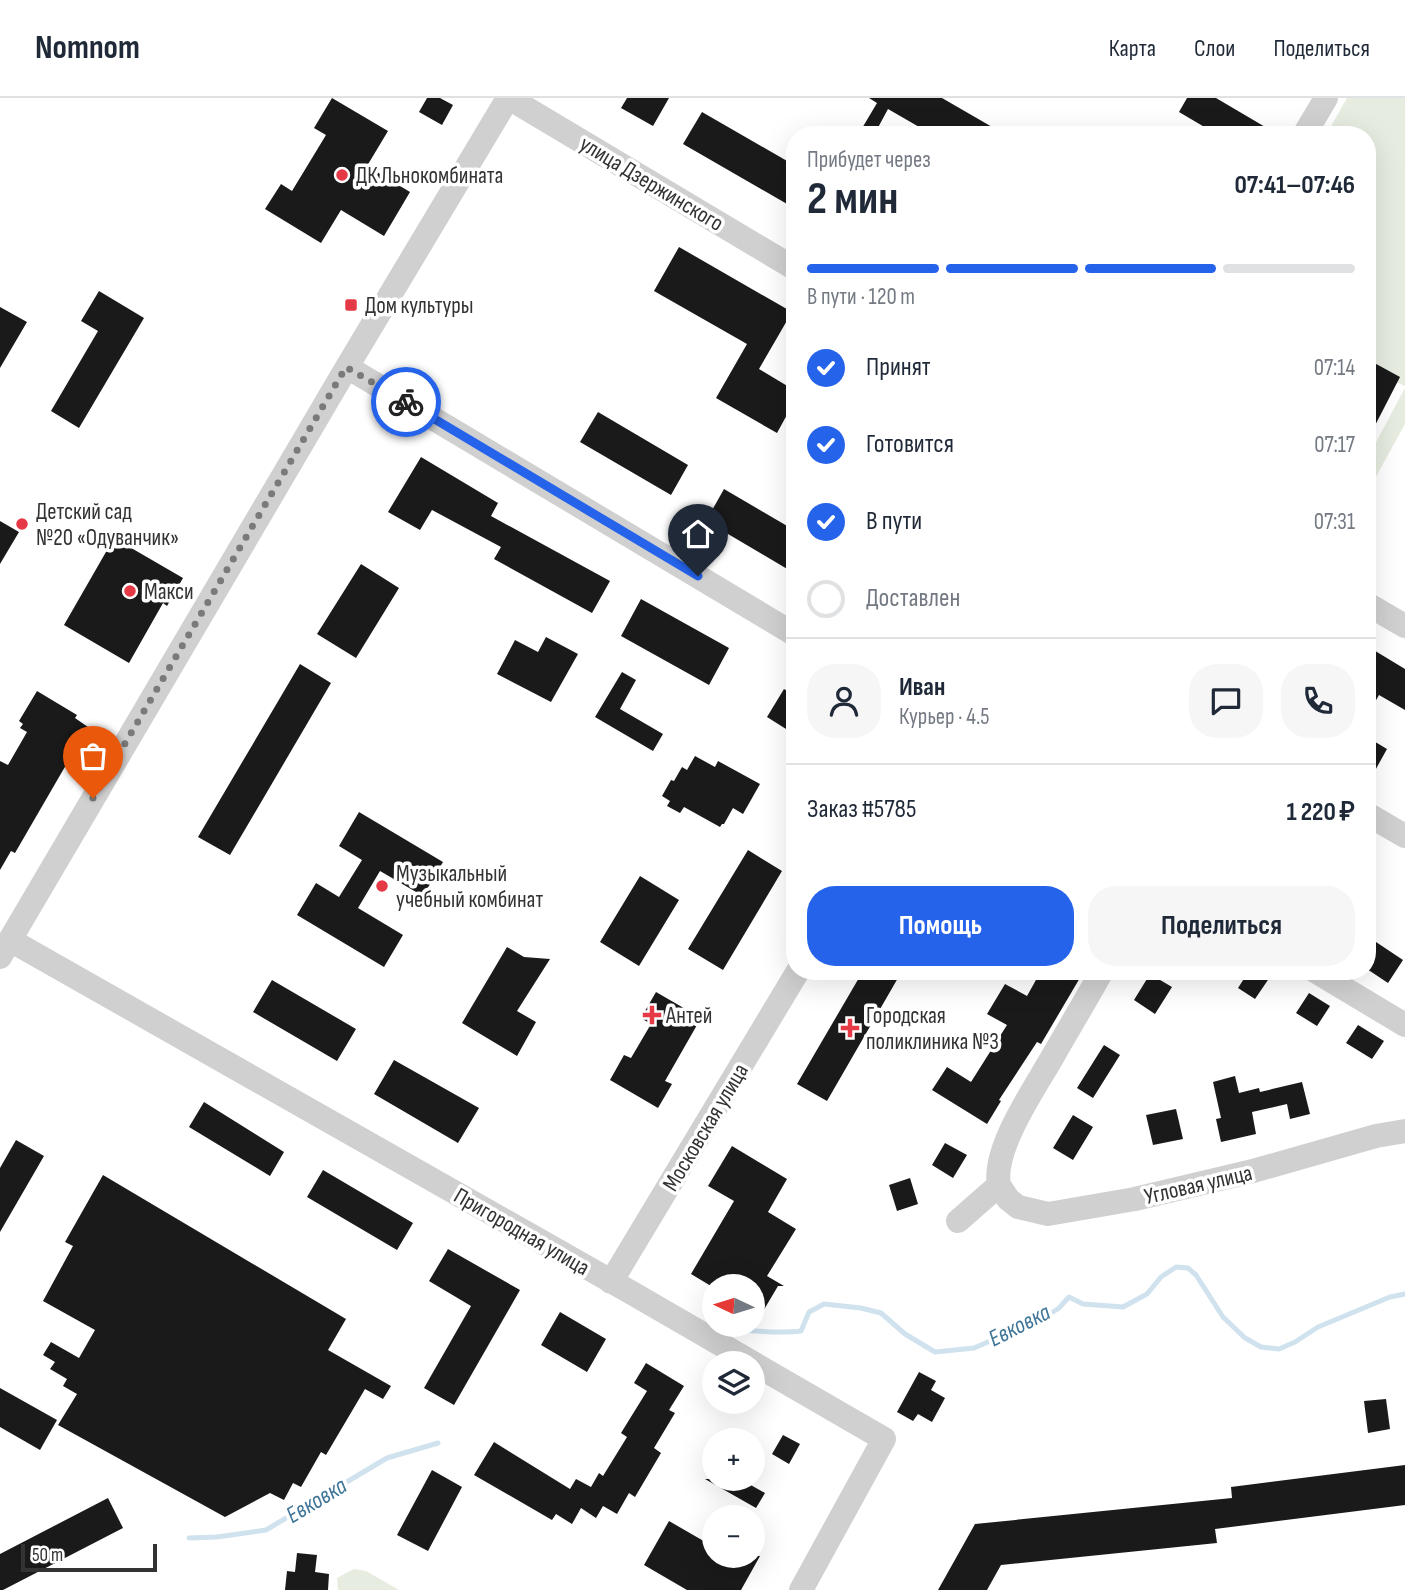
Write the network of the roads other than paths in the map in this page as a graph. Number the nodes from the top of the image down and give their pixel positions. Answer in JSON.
{"nodes":[{"id":1,"x":508,"y":98,"type":"edge"},
{"id":2,"x":1326,"y":98,"type":"edge"},
{"id":3,"x":1309,"y":126,"type":"edge"},
{"id":4,"x":786,"y":263,"type":"edge"},
{"id":5,"x":346,"y":367,"type":"junction"},
{"id":6,"x":1376,"y":609,"type":"edge"},
{"id":7,"x":1405,"y":626,"type":"edge"},
{"id":8,"x":786,"y":629,"type":"edge"},
{"id":9,"x":1376,"y":819,"type":"edge"},
{"id":10,"x":1405,"y":836,"type":"edge"},
{"id":11,"x":5,"y":948,"type":"edge"},
{"id":12,"x":793,"y":980,"type":"edge"},
{"id":13,"x":1097,"y":980,"type":"edge"},
{"id":14,"x":1330,"y":980,"type":"edge"},
{"id":15,"x":1405,"y":1025,"type":"edge"},
{"id":16,"x":1405,"y":1130,"type":"edge"},
{"id":17,"x":999,"y":1185,"type":"junction"},
{"id":18,"x":958,"y":1220,"type":"dead end"},
{"id":19,"x":611,"y":1282,"type":"junction"},
{"id":20,"x":801,"y":1590,"type":"edge"}],
"edges":[{"from":1,"to":4,"type":"street","name":"улица Дзержинского"},
{"from":1,"to":5,"type":"street"},
{"from":2,"to":3,"type":"street"},
{"from":5,"to":8,"type":"street"},
{"from":5,"to":11,"type":"street"},
{"from":6,"to":7,"type":"street"},
{"from":9,"to":10,"type":"street"},
{"from":11,"to":19,"type":"street","name":"Пригородная улица"},
{"from":12,"to":19,"type":"street","name":"Московская улица"},
{"from":13,"to":17,"type":"street"},
{"from":14,"to":15,"type":"street"},
{"from":16,"to":17,"type":"street","name":"Угловая улица"},
{"from":17,"to":18,"type":"street"},
{"from":19,"to":20,"type":"street","name":"Пригородная улица"}]}
